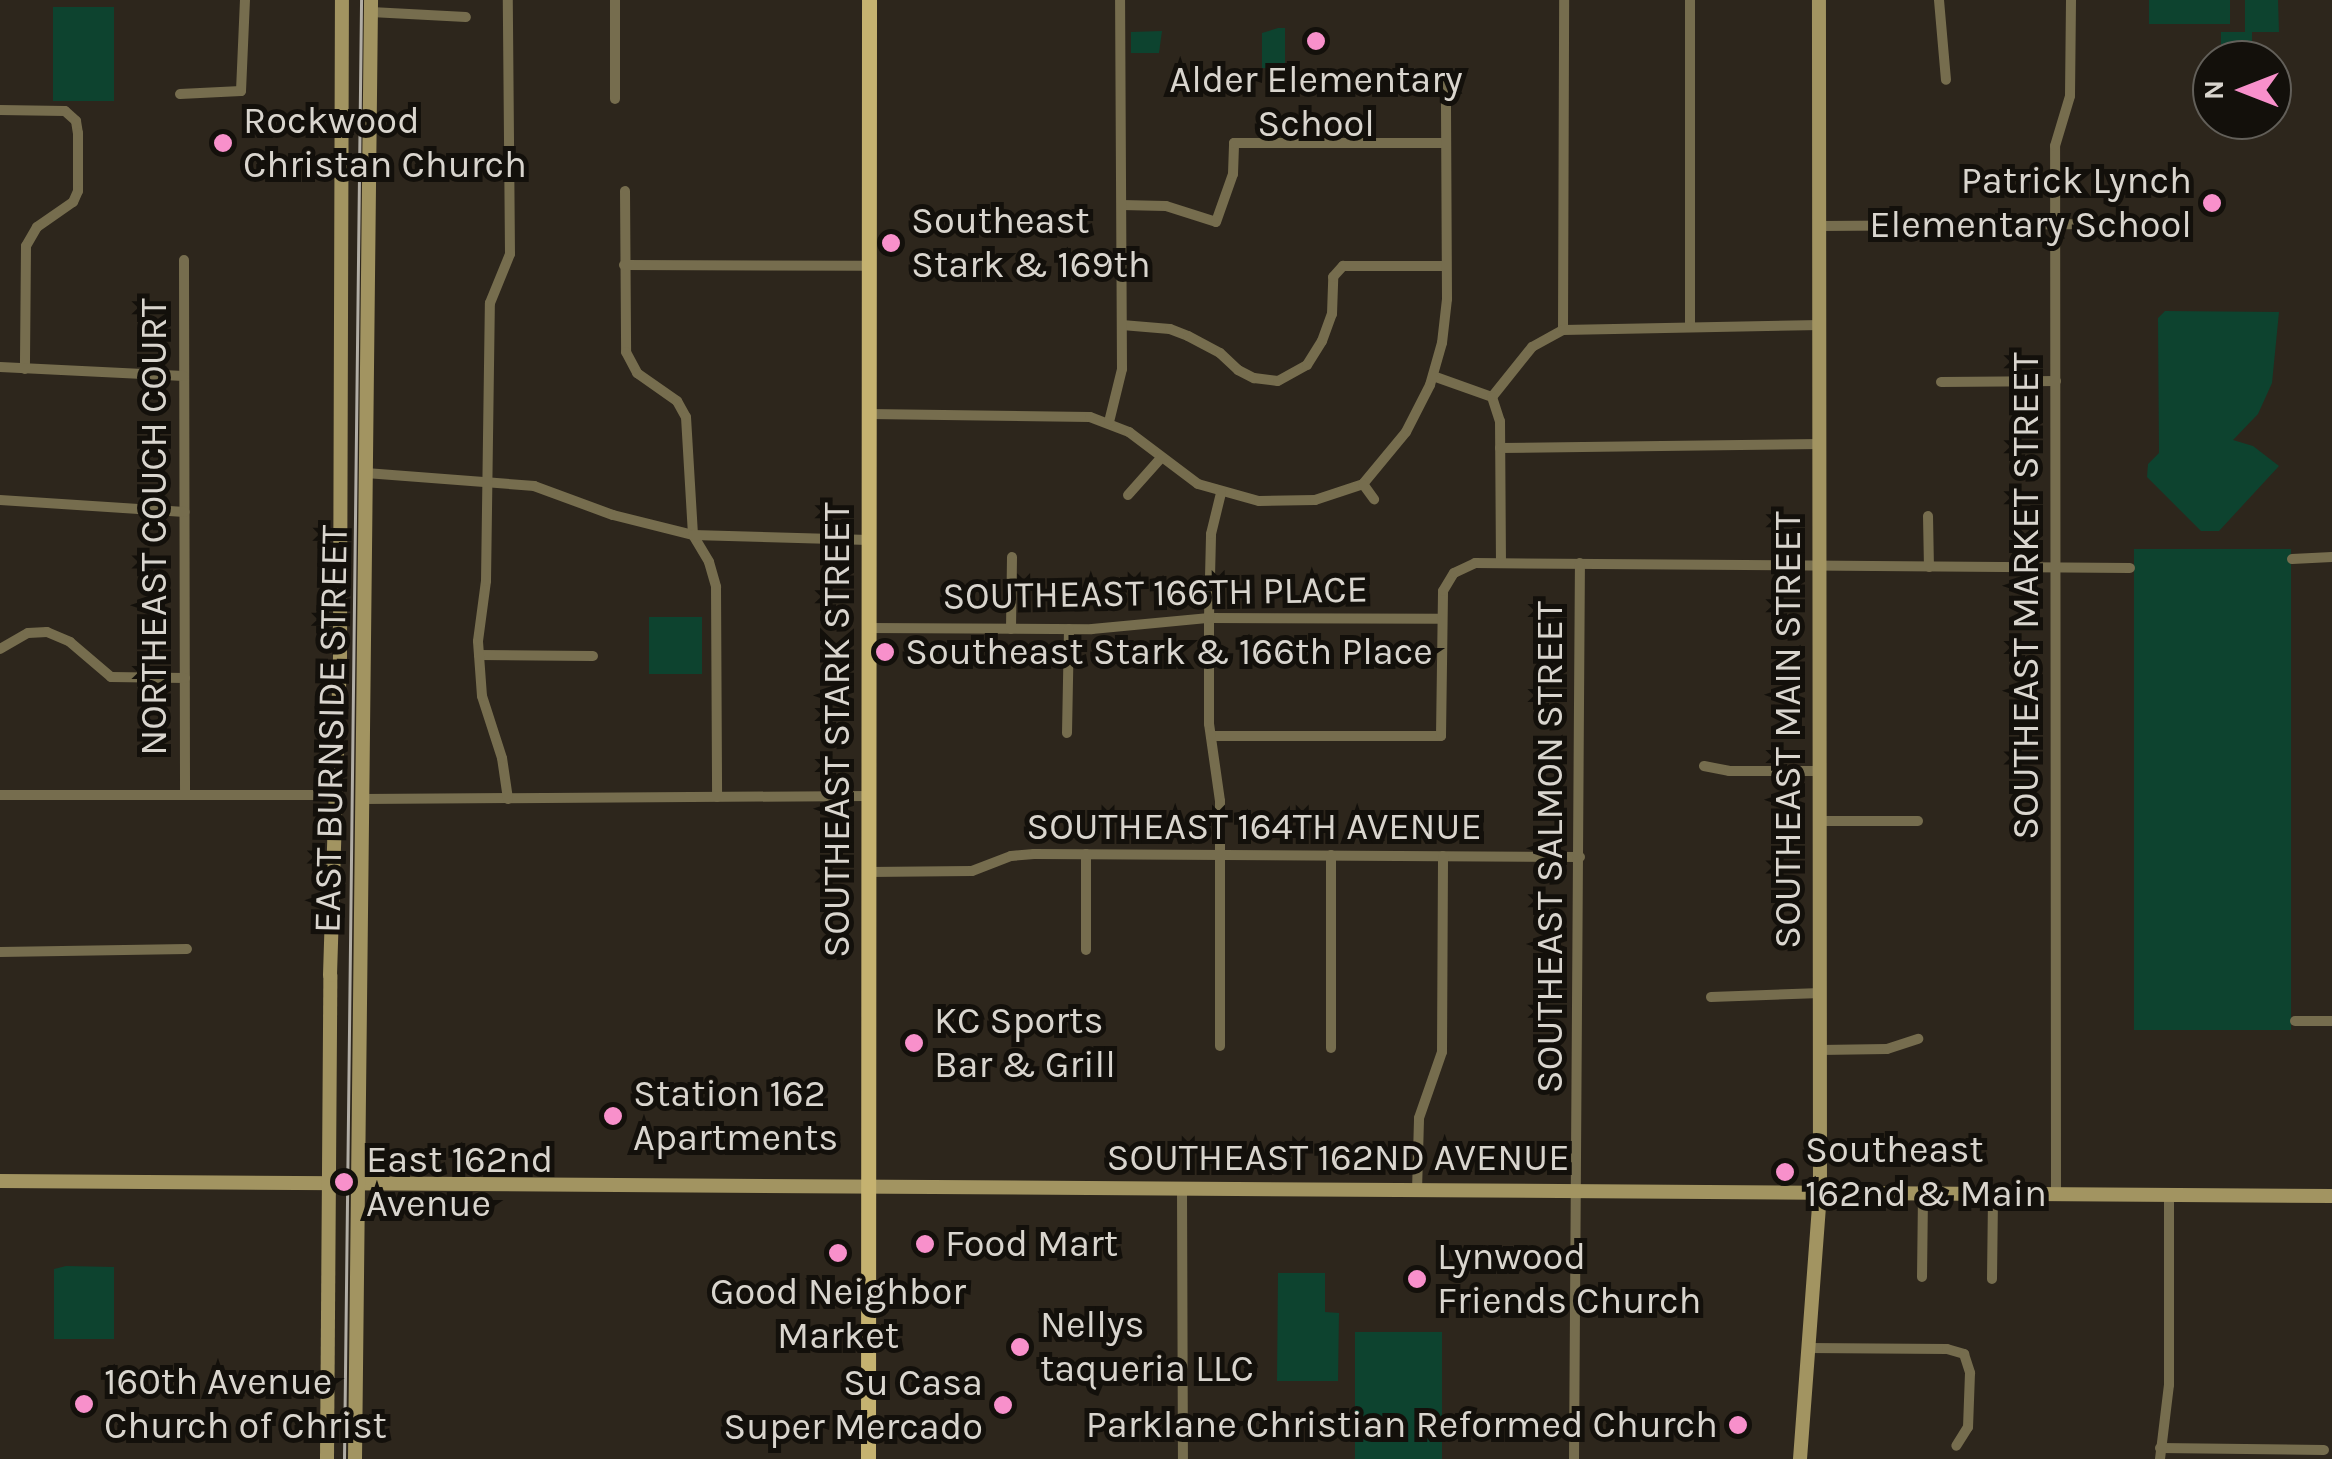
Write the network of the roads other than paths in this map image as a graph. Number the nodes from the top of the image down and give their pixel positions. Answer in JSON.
{"nodes":[{"id":1,"x":245,"y":0,"type":"edge"},
{"id":2,"x":342,"y":0,"type":"edge"},
{"id":3,"x":508,"y":0,"type":"edge"},
{"id":4,"x":615,"y":0,"type":"edge"},
{"id":5,"x":868,"y":0,"type":"edge"},
{"id":6,"x":1120,"y":0,"type":"edge"},
{"id":7,"x":1564,"y":0,"type":"edge"},
{"id":8,"x":1690,"y":0,"type":"edge"},
{"id":9,"x":1820,"y":0,"type":"edge"},
{"id":10,"x":1938,"y":0,"type":"edge"},
{"id":11,"x":2071,"y":0,"type":"edge"},
{"id":12,"x":371,"y":6,"type":"edge"},
{"id":13,"x":466,"y":17,"type":"dead end"},
{"id":14,"x":1946,"y":80,"type":"dead end"},
{"id":15,"x":1446,"y":84,"type":"dead end"},
{"id":16,"x":180,"y":94,"type":"dead end"},
{"id":17,"x":615,"y":100,"type":"dead end"},
{"id":18,"x":0,"y":110,"type":"edge"},
{"id":19,"x":1446,"y":143,"type":"junction"},
{"id":20,"x":625,"y":191,"type":"dead end"},
{"id":21,"x":1122,"y":205,"type":"junction"},
{"id":22,"x":2055,"y":224,"type":"junction"},
{"id":23,"x":2131,"y":224,"type":"dead end"},
{"id":24,"x":1820,"y":226,"type":"junction"},
{"id":25,"x":184,"y":260,"type":"dead end"},
{"id":26,"x":624,"y":265,"type":"junction"},
{"id":27,"x":868,"y":266,"type":"junction"},
{"id":28,"x":1446,"y":266,"type":"junction"},
{"id":29,"x":1820,"y":325,"type":"junction"},
{"id":30,"x":1122,"y":326,"type":"junction"},
{"id":31,"x":1690,"y":326,"type":"junction"},
{"id":32,"x":1563,"y":330,"type":"junction"},
{"id":33,"x":0,"y":368,"type":"edge"},
{"id":34,"x":25,"y":368,"type":"junction"},
{"id":35,"x":184,"y":376,"type":"junction"},
{"id":36,"x":1433,"y":376,"type":"junction"},
{"id":37,"x":2056,"y":381,"type":"junction"},
{"id":38,"x":1941,"y":382,"type":"dead end"},
{"id":39,"x":1492,"y":396,"type":"junction"},
{"id":40,"x":869,"y":414,"type":"junction"},
{"id":41,"x":1110,"y":422,"type":"junction"},
{"id":42,"x":1820,"y":444,"type":"junction"},
{"id":43,"x":1500,"y":448,"type":"junction"},
{"id":44,"x":1161,"y":458,"type":"junction"},
{"id":45,"x":366,"y":473,"type":"junction"},
{"id":46,"x":487,"y":480,"type":"junction"},
{"id":47,"x":1363,"y":484,"type":"junction"},
{"id":48,"x":1221,"y":493,"type":"junction"},
{"id":49,"x":1128,"y":496,"type":"dead end"},
{"id":50,"x":1374,"y":499,"type":"dead end"},
{"id":51,"x":0,"y":500,"type":"edge"},
{"id":52,"x":185,"y":512,"type":"junction"},
{"id":53,"x":613,"y":515,"type":"junction"},
{"id":54,"x":1928,"y":516,"type":"dead end"},
{"id":55,"x":608,"y":527,"type":"dead end"},
{"id":56,"x":692,"y":535,"type":"junction"},
{"id":57,"x":868,"y":540,"type":"junction"},
{"id":58,"x":1012,"y":558,"type":"dead end"},
{"id":59,"x":2292,"y":558,"type":"dead end"},
{"id":60,"x":2332,"y":558,"type":"edge"},
{"id":61,"x":1501,"y":562,"type":"junction"},
{"id":62,"x":1580,"y":563,"type":"junction"},
{"id":63,"x":1929,"y":567,"type":"junction"},
{"id":64,"x":2056,"y":567,"type":"junction"},
{"id":65,"x":1820,"y":568,"type":"junction"},
{"id":66,"x":2130,"y":568,"type":"dead end"},
{"id":67,"x":1209,"y":618,"type":"junction"},
{"id":68,"x":1441,"y":619,"type":"junction"},
{"id":69,"x":869,"y":628,"type":"junction"},
{"id":70,"x":1012,"y":628,"type":"junction"},
{"id":71,"x":1069,"y":629,"type":"junction"},
{"id":72,"x":0,"y":649,"type":"edge"},
{"id":73,"x":479,"y":655,"type":"junction"},
{"id":74,"x":593,"y":656,"type":"dead end"},
{"id":75,"x":185,"y":678,"type":"junction"},
{"id":76,"x":1067,"y":734,"type":"dead end"},
{"id":77,"x":1210,"y":736,"type":"junction"},
{"id":78,"x":1704,"y":766,"type":"dead end"},
{"id":79,"x":1820,"y":771,"type":"junction"},
{"id":80,"x":0,"y":795,"type":"edge"},
{"id":81,"x":185,"y":795,"type":"junction"},
{"id":82,"x":335,"y":796,"type":"junction"},
{"id":83,"x":717,"y":796,"type":"junction"},
{"id":84,"x":868,"y":796,"type":"junction"},
{"id":85,"x":362,"y":799,"type":"junction"},
{"id":86,"x":508,"y":799,"type":"junction"},
{"id":87,"x":1820,"y":821,"type":"junction"},
{"id":88,"x":1918,"y":821,"type":"dead end"},
{"id":89,"x":1086,"y":854,"type":"junction"},
{"id":90,"x":1220,"y":855,"type":"junction"},
{"id":91,"x":1332,"y":856,"type":"junction"},
{"id":92,"x":1443,"y":856,"type":"junction"},
{"id":93,"x":1580,"y":857,"type":"junction"},
{"id":94,"x":869,"y":872,"type":"junction"},
{"id":95,"x":188,"y":949,"type":"dead end"},
{"id":96,"x":1086,"y":950,"type":"dead end"},
{"id":97,"x":0,"y":952,"type":"edge"},
{"id":98,"x":1820,"y":994,"type":"junction"},
{"id":99,"x":1711,"y":997,"type":"dead end"},
{"id":100,"x":2332,"y":1020,"type":"edge"},
{"id":101,"x":2295,"y":1021,"type":"dead end"},
{"id":102,"x":1918,"y":1038,"type":"dead end"},
{"id":103,"x":1220,"y":1046,"type":"dead end"},
{"id":104,"x":1331,"y":1048,"type":"dead end"},
{"id":105,"x":1820,"y":1050,"type":"junction"},
{"id":106,"x":0,"y":1181,"type":"edge"},
{"id":107,"x":344,"y":1182,"type":"junction"},
{"id":108,"x":869,"y":1188,"type":"junction"},
{"id":109,"x":1182,"y":1190,"type":"junction"},
{"id":110,"x":1418,"y":1191,"type":"junction"},
{"id":111,"x":1576,"y":1192,"type":"junction"},
{"id":112,"x":1820,"y":1193,"type":"junction"},
{"id":113,"x":1923,"y":1194,"type":"junction"},
{"id":114,"x":1993,"y":1194,"type":"junction"},
{"id":115,"x":2056,"y":1195,"type":"junction"},
{"id":116,"x":2169,"y":1195,"type":"junction"},
{"id":117,"x":2332,"y":1196,"type":"edge"},
{"id":118,"x":1922,"y":1277,"type":"dead end"},
{"id":119,"x":1992,"y":1279,"type":"dead end"},
{"id":120,"x":1808,"y":1348,"type":"junction"},
{"id":121,"x":1956,"y":1446,"type":"dead end"},
{"id":122,"x":2324,"y":1450,"type":"dead end"},
{"id":123,"x":2160,"y":1454,"type":"edge"},
{"id":124,"x":328,"y":1459,"type":"edge"},
{"id":125,"x":355,"y":1459,"type":"edge"},
{"id":126,"x":868,"y":1459,"type":"edge"},
{"id":127,"x":1183,"y":1459,"type":"edge"},
{"id":128,"x":1574,"y":1459,"type":"edge"},
{"id":129,"x":1800,"y":1459,"type":"edge"}],
"edges":[{"from":1,"to":16,"type":"street"},
{"from":2,"to":82,"type":"street","name":"EAST BURNSIDE STREET"},
{"from":3,"to":46,"type":"street"},
{"from":4,"to":17,"type":"street"},
{"from":5,"to":27,"type":"main road","name":"SOUTHEAST STARK STREET"},
{"from":6,"to":21,"type":"street"},
{"from":7,"to":32,"type":"street"},
{"from":8,"to":31,"type":"street"},
{"from":9,"to":24,"type":"street","name":"SOUTHEAST MAIN STREET"},
{"from":10,"to":14,"type":"street"},
{"from":11,"to":22,"type":"street","name":"SOUTHEAST MARKET STREET"},
{"from":12,"to":13,"type":"street"},
{"from":12,"to":45,"type":"street","name":"EAST BURNSIDE STREET"},
{"from":15,"to":19,"type":"street"},
{"from":18,"to":34,"type":"street"},
{"from":19,"to":21,"type":"street"},
{"from":19,"to":28,"type":"street"},
{"from":20,"to":26,"type":"street"},
{"from":21,"to":30,"type":"street"},
{"from":22,"to":23,"type":"street"},
{"from":22,"to":24,"type":"street"},
{"from":22,"to":37,"type":"street","name":"SOUTHEAST MARKET STREET"},
{"from":24,"to":29,"type":"street","name":"SOUTHEAST MAIN STREET"},
{"from":25,"to":35,"type":"street","name":"NORTHEAST COUCH COURT"},
{"from":26,"to":27,"type":"street"},
{"from":26,"to":56,"type":"street"},
{"from":27,"to":40,"type":"main road","name":"SOUTHEAST STARK STREET"},
{"from":28,"to":30,"type":"street"},
{"from":28,"to":36,"type":"street"},
{"from":29,"to":31,"type":"street"},
{"from":29,"to":42,"type":"street","name":"SOUTHEAST MAIN STREET"},
{"from":30,"to":41,"type":"street"},
{"from":31,"to":32,"type":"street"},
{"from":32,"to":39,"type":"street"},
{"from":33,"to":34,"type":"street"},
{"from":34,"to":35,"type":"street"},
{"from":35,"to":52,"type":"street","name":"NORTHEAST COUCH COURT"},
{"from":36,"to":39,"type":"street"},
{"from":36,"to":47,"type":"street"},
{"from":37,"to":38,"type":"street"},
{"from":37,"to":64,"type":"street","name":"SOUTHEAST MARKET STREET"},
{"from":39,"to":43,"type":"street"},
{"from":40,"to":41,"type":"street"},
{"from":40,"to":57,"type":"main road","name":"SOUTHEAST STARK STREET"},
{"from":41,"to":44,"type":"street"},
{"from":42,"to":43,"type":"street"},
{"from":42,"to":65,"type":"street","name":"SOUTHEAST MAIN STREET"},
{"from":43,"to":61,"type":"street"},
{"from":44,"to":48,"type":"street"},
{"from":44,"to":49,"type":"street"},
{"from":45,"to":46,"type":"street"},
{"from":45,"to":85,"type":"street","name":"EAST BURNSIDE STREET"},
{"from":46,"to":53,"type":"street"},
{"from":46,"to":73,"type":"street"},
{"from":47,"to":48,"type":"street"},
{"from":47,"to":50,"type":"street"},
{"from":48,"to":67,"type":"street"},
{"from":51,"to":52,"type":"street"},
{"from":52,"to":75,"type":"street","name":"NORTHEAST COUCH COURT"},
{"from":53,"to":55,"type":"street"},
{"from":53,"to":56,"type":"street"},
{"from":54,"to":63,"type":"street"},
{"from":56,"to":57,"type":"street"},
{"from":56,"to":83,"type":"street"},
{"from":57,"to":69,"type":"main road","name":"SOUTHEAST STARK STREET"},
{"from":58,"to":70,"type":"street"},
{"from":59,"to":60,"type":"street"},
{"from":61,"to":62,"type":"street"},
{"from":61,"to":68,"type":"street"},
{"from":62,"to":65,"type":"street"},
{"from":62,"to":93,"type":"street","name":"SOUTHEAST SALMON STREET"},
{"from":63,"to":64,"type":"street"},
{"from":63,"to":65,"type":"street"},
{"from":64,"to":66,"type":"street"},
{"from":64,"to":115,"type":"street","name":"SOUTHEAST MARKET STREET"},
{"from":65,"to":79,"type":"street","name":"SOUTHEAST MAIN STREET"},
{"from":67,"to":68,"type":"street","name":"SOUTHEAST 166TH PLACE"},
{"from":67,"to":71,"type":"street","name":"SOUTHEAST 166TH PLACE"},
{"from":67,"to":77,"type":"street"},
{"from":68,"to":77,"type":"street"},
{"from":69,"to":70,"type":"street","name":"SOUTHEAST 166TH PLACE"},
{"from":69,"to":84,"type":"main road","name":"SOUTHEAST STARK STREET"},
{"from":70,"to":71,"type":"street","name":"SOUTHEAST 166TH PLACE"},
{"from":71,"to":76,"type":"street"},
{"from":72,"to":75,"type":"street"},
{"from":73,"to":74,"type":"street"},
{"from":73,"to":86,"type":"street"},
{"from":75,"to":81,"type":"street","name":"NORTHEAST COUCH COURT"},
{"from":77,"to":90,"type":"street"},
{"from":78,"to":79,"type":"street"},
{"from":79,"to":87,"type":"street","name":"SOUTHEAST MAIN STREET"},
{"from":80,"to":81,"type":"street"},
{"from":81,"to":82,"type":"street"},
{"from":82,"to":107,"type":"street","name":"EAST BURNSIDE STREET"},
{"from":83,"to":84,"type":"street"},
{"from":83,"to":86,"type":"street"},
{"from":84,"to":94,"type":"main road","name":"SOUTHEAST STARK STREET"},
{"from":85,"to":86,"type":"street"},
{"from":85,"to":107,"type":"street","name":"EAST BURNSIDE STREET"},
{"from":87,"to":88,"type":"street"},
{"from":87,"to":98,"type":"street","name":"SOUTHEAST MAIN STREET"},
{"from":89,"to":90,"type":"street","name":"SOUTHEAST 164TH AVENUE"},
{"from":89,"to":94,"type":"street","name":"SOUTHEAST 164TH AVENUE"},
{"from":89,"to":96,"type":"street"},
{"from":90,"to":91,"type":"street","name":"SOUTHEAST 164TH AVENUE"},
{"from":90,"to":103,"type":"street"},
{"from":91,"to":92,"type":"street","name":"SOUTHEAST 164TH AVENUE"},
{"from":91,"to":104,"type":"street"},
{"from":92,"to":93,"type":"street","name":"SOUTHEAST 164TH AVENUE"},
{"from":92,"to":110,"type":"street"},
{"from":93,"to":111,"type":"street","name":"SOUTHEAST SALMON STREET"},
{"from":94,"to":108,"type":"main road","name":"SOUTHEAST STARK STREET"},
{"from":95,"to":97,"type":"street"},
{"from":98,"to":99,"type":"street"},
{"from":98,"to":105,"type":"street","name":"SOUTHEAST MAIN STREET"},
{"from":100,"to":101,"type":"street"},
{"from":102,"to":105,"type":"street"},
{"from":105,"to":112,"type":"street","name":"SOUTHEAST MAIN STREET"},
{"from":106,"to":107,"type":"street","name":"SOUTHEAST 162ND AVENUE"},
{"from":107,"to":108,"type":"street","name":"SOUTHEAST 162ND AVENUE"},
{"from":107,"to":124,"type":"street","name":"EAST BURNSIDE STREET"},
{"from":107,"to":125,"type":"street","name":"EAST BURNSIDE STREET"},
{"from":108,"to":109,"type":"street","name":"SOUTHEAST 162ND AVENUE"},
{"from":108,"to":126,"type":"main road","name":"SOUTHEAST STARK STREET"},
{"from":109,"to":110,"type":"street","name":"SOUTHEAST 162ND AVENUE"},
{"from":109,"to":127,"type":"street"},
{"from":110,"to":111,"type":"street","name":"SOUTHEAST 162ND AVENUE"},
{"from":111,"to":112,"type":"street","name":"SOUTHEAST 162ND AVENUE"},
{"from":111,"to":128,"type":"street","name":"SOUTHEAST SALMON STREET"},
{"from":112,"to":113,"type":"street","name":"SOUTHEAST 162ND AVENUE"},
{"from":112,"to":120,"type":"street","name":"SOUTHEAST MAIN STREET"},
{"from":113,"to":114,"type":"street","name":"SOUTHEAST 162ND AVENUE"},
{"from":113,"to":118,"type":"street"},
{"from":114,"to":115,"type":"street","name":"SOUTHEAST 162ND AVENUE"},
{"from":114,"to":119,"type":"street"},
{"from":115,"to":116,"type":"street","name":"SOUTHEAST 162ND AVENUE"},
{"from":116,"to":117,"type":"street","name":"SOUTHEAST 162ND AVENUE"},
{"from":116,"to":123,"type":"street"},
{"from":120,"to":121,"type":"street"},
{"from":120,"to":129,"type":"street","name":"SOUTHEAST MAIN STREET"},
{"from":122,"to":123,"type":"street"}]}
